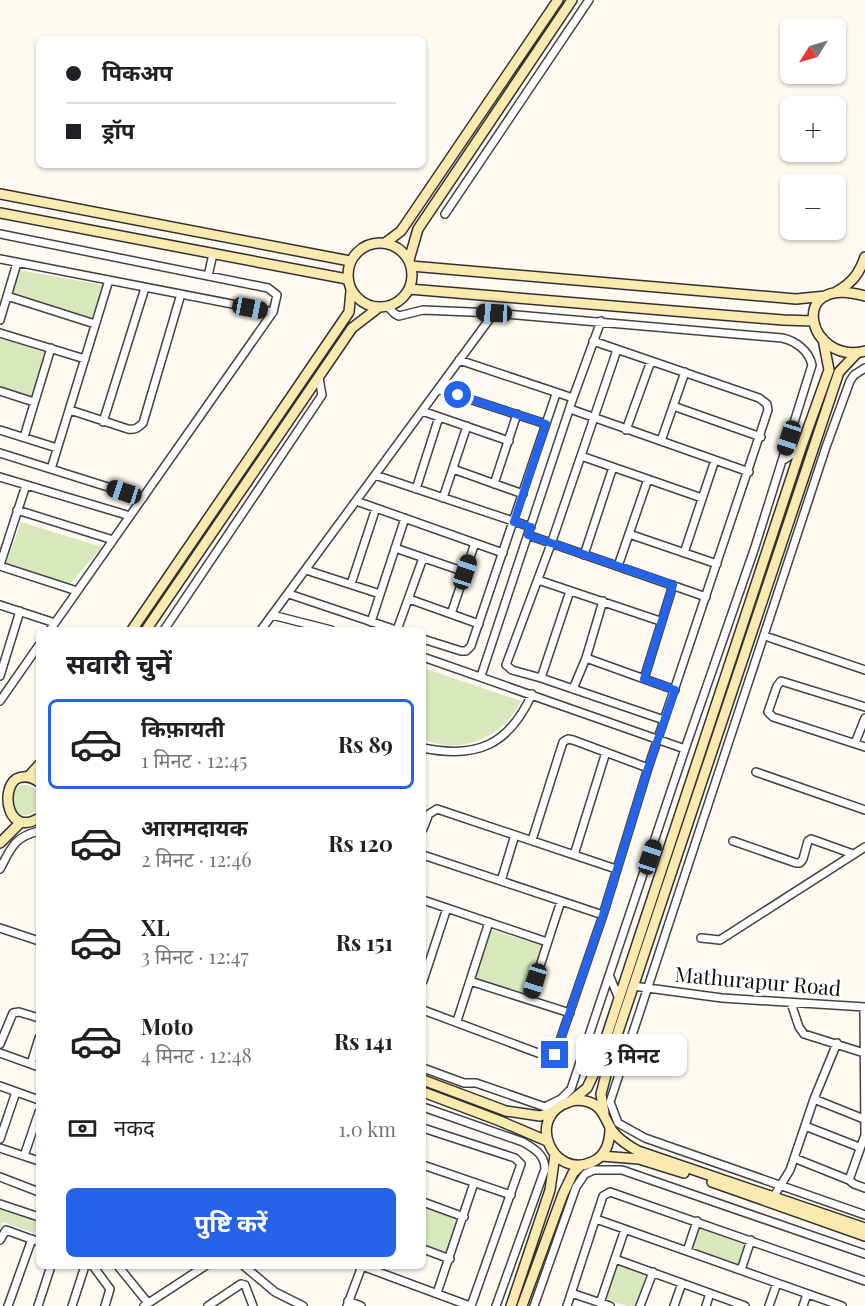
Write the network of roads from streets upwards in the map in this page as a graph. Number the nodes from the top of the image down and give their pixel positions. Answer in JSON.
{"nodes":[{"id":1,"x":558,"y":0,"type":"edge"},
{"id":2,"x":572,"y":0,"type":"edge"},
{"id":3,"x":589,"y":0,"type":"edge"},
{"id":4,"x":0,"y":194,"type":"edge"},
{"id":5,"x":0,"y":213,"type":"edge"},
{"id":6,"x":445,"y":214,"type":"dead end"},
{"id":7,"x":0,"y":234,"type":"edge"},
{"id":8,"x":385,"y":243,"type":"junction"},
{"id":9,"x":213,"y":254,"type":"junction"},
{"id":10,"x":865,"y":257,"type":"edge"},
{"id":11,"x":0,"y":259,"type":"edge"},
{"id":12,"x":350,"y":261,"type":"junction"},
{"id":13,"x":17,"y":263,"type":"junction"},
{"id":14,"x":410,"y":263,"type":"junction"},
{"id":15,"x":208,"y":276,"type":"junction"},
{"id":16,"x":347,"y":279,"type":"junction"},
{"id":17,"x":109,"y":280,"type":"junction"},
{"id":18,"x":145,"y":288,"type":"junction"},
{"id":19,"x":409,"y":289,"type":"junction"},
{"id":20,"x":351,"y":291,"type":"junction"},
{"id":21,"x":836,"y":292,"type":"junction"},
{"id":22,"x":181,"y":294,"type":"junction"},
{"id":23,"x":7,"y":296,"type":"junction"},
{"id":24,"x":826,"y":296,"type":"junction"},
{"id":25,"x":865,"y":296,"type":"edge"},
{"id":26,"x":383,"y":307,"type":"junction"},
{"id":27,"x":273,"y":312,"type":"junction"},
{"id":28,"x":494,"y":313,"type":"junction"},
{"id":29,"x":0,"y":320,"type":"edge"},
{"id":30,"x":601,"y":321,"type":"junction"},
{"id":31,"x":813,"y":321,"type":"junction"},
{"id":32,"x":95,"y":324,"type":"junction"},
{"id":33,"x":0,"y":333,"type":"edge"},
{"id":34,"x":823,"y":339,"type":"junction"},
{"id":35,"x":593,"y":340,"type":"junction"},
{"id":36,"x":51,"y":348,"type":"junction"},
{"id":37,"x":617,"y":350,"type":"junction"},
{"id":38,"x":861,"y":352,"type":"edge"},
{"id":39,"x":85,"y":359,"type":"junction"},
{"id":40,"x":459,"y":360,"type":"junction"},
{"id":41,"x":651,"y":361,"type":"junction"},
{"id":42,"x":865,"y":368,"type":"edge"},
{"id":43,"x":685,"y":372,"type":"junction"},
{"id":44,"x":319,"y":378,"type":"junction"},
{"id":45,"x":438,"y":389,"type":"junction"},
{"id":46,"x":0,"y":391,"type":"edge"},
{"id":47,"x":556,"y":394,"type":"junction"},
{"id":48,"x":573,"y":398,"type":"junction"},
{"id":49,"x":34,"y":402,"type":"junction"},
{"id":50,"x":673,"y":406,"type":"junction"},
{"id":51,"x":570,"y":409,"type":"junction"},
{"id":52,"x":70,"y":410,"type":"junction"},
{"id":53,"x":422,"y":411,"type":"junction"},
{"id":54,"x":517,"y":414,"type":"junction"},
{"id":55,"x":439,"y":417,"type":"junction"},
{"id":56,"x":594,"y":418,"type":"junction"},
{"id":57,"x":103,"y":422,"type":"junction"},
{"id":58,"x":546,"y":424,"type":"junction"},
{"id":59,"x":467,"y":426,"type":"junction"},
{"id":60,"x":626,"y":429,"type":"junction"},
{"id":61,"x":0,"y":430,"type":"edge"},
{"id":62,"x":760,"y":436,"type":"junction"},
{"id":63,"x":24,"y":437,"type":"junction"},
{"id":64,"x":509,"y":441,"type":"junction"},
{"id":65,"x":660,"y":441,"type":"junction"},
{"id":66,"x":801,"y":447,"type":"junction"},
{"id":67,"x":57,"y":448,"type":"junction"},
{"id":68,"x":0,"y":453,"type":"edge"},
{"id":69,"x":581,"y":456,"type":"junction"},
{"id":70,"x":715,"y":460,"type":"junction"},
{"id":71,"x":782,"y":460,"type":"junction"},
{"id":72,"x":809,"y":463,"type":"junction"},
{"id":73,"x":819,"y":466,"type":"junction"},
{"id":74,"x":613,"y":467,"type":"junction"},
{"id":75,"x":51,"y":469,"type":"junction"},
{"id":76,"x":453,"y":469,"type":"junction"},
{"id":77,"x":749,"y":472,"type":"junction"},
{"id":78,"x":375,"y":475,"type":"junction"},
{"id":79,"x":0,"y":477,"type":"edge"},
{"id":80,"x":648,"y":479,"type":"junction"},
{"id":81,"x":494,"y":484,"type":"junction"},
{"id":82,"x":26,"y":485,"type":"junction"},
{"id":83,"x":416,"y":489,"type":"junction"},
{"id":84,"x":523,"y":494,"type":"junction"},
{"id":85,"x":143,"y":498,"type":"junction"},
{"id":86,"x":443,"y":498,"type":"junction"},
{"id":87,"x":702,"y":498,"type":"junction"},
{"id":88,"x":356,"y":501,"type":"junction"},
{"id":89,"x":376,"y":508,"type":"junction"},
{"id":90,"x":17,"y":510,"type":"junction"},
{"id":91,"x":130,"y":516,"type":"junction"},
{"id":92,"x":405,"y":518,"type":"junction"},
{"id":93,"x":514,"y":522,"type":"junction"},
{"id":94,"x":531,"y":527,"type":"junction"},
{"id":95,"x":629,"y":534,"type":"junction"},
{"id":96,"x":528,"y":535,"type":"junction"},
{"id":97,"x":113,"y":540,"type":"junction"},
{"id":98,"x":475,"y":543,"type":"junction"},
{"id":99,"x":551,"y":544,"type":"junction"},
{"id":100,"x":395,"y":548,"type":"junction"},
{"id":101,"x":503,"y":553,"type":"junction"},
{"id":102,"x":684,"y":553,"type":"junction"},
{"id":103,"x":584,"y":555,"type":"junction"},
{"id":104,"x":423,"y":558,"type":"junction"},
{"id":105,"x":717,"y":564,"type":"junction"},
{"id":106,"x":0,"y":565,"type":"edge"},
{"id":107,"x":618,"y":566,"type":"junction"},
{"id":108,"x":306,"y":570,"type":"junction"},
{"id":109,"x":465,"y":572,"type":"junction"},
{"id":110,"x":538,"y":580,"type":"junction"},
{"id":111,"x":351,"y":584,"type":"junction"},
{"id":112,"x":673,"y":585,"type":"junction"},
{"id":113,"x":77,"y":591,"type":"junction"},
{"id":114,"x":570,"y":591,"type":"junction"},
{"id":115,"x":289,"y":594,"type":"junction"},
{"id":116,"x":380,"y":594,"type":"junction"},
{"id":117,"x":706,"y":597,"type":"junction"},
{"id":118,"x":409,"y":600,"type":"junction"},
{"id":119,"x":603,"y":601,"type":"junction"},
{"id":120,"x":0,"y":605,"type":"edge"},
{"id":121,"x":20,"y":611,"type":"junction"},
{"id":122,"x":451,"y":614,"type":"junction"},
{"id":123,"x":272,"y":615,"type":"junction"},
{"id":124,"x":660,"y":621,"type":"junction"},
{"id":125,"x":371,"y":622,"type":"junction"},
{"id":126,"x":55,"y":623,"type":"junction"},
{"id":127,"x":479,"y":624,"type":"junction"},
{"id":128,"x":52,"y":627,"type":"edge"},
{"id":129,"x":134,"y":627,"type":"edge"},
{"id":130,"x":148,"y":627,"type":"edge"},
{"id":131,"x":167,"y":627,"type":"edge"},
{"id":132,"x":263,"y":627,"type":"edge"},
{"id":133,"x":319,"y":627,"type":"edge"},
{"id":134,"x":387,"y":627,"type":"edge"},
{"id":135,"x":398,"y":627,"type":"edge"},
{"id":136,"x":765,"y":636,"type":"junction"},
{"id":137,"x":426,"y":640,"type":"edge"},
{"id":138,"x":36,"y":649,"type":"edge"},
{"id":139,"x":426,"y":658,"type":"edge"},
{"id":140,"x":586,"y":658,"type":"junction"},
{"id":141,"x":865,"y":670,"type":"edge"},
{"id":142,"x":0,"y":676,"type":"edge"},
{"id":143,"x":481,"y":676,"type":"junction"},
{"id":144,"x":541,"y":678,"type":"junction"},
{"id":145,"x":644,"y":679,"type":"junction"},
{"id":146,"x":573,"y":689,"type":"junction"},
{"id":147,"x":675,"y":690,"type":"junction"},
{"id":148,"x":532,"y":694,"type":"junction"},
{"id":149,"x":0,"y":701,"type":"edge"},
{"id":150,"x":865,"y":707,"type":"edge"},
{"id":151,"x":865,"y":718,"type":"edge"},
{"id":152,"x":664,"y":720,"type":"junction"},
{"id":153,"x":658,"y":738,"type":"junction"},
{"id":154,"x":855,"y":743,"type":"junction"},
{"id":155,"x":865,"y":747,"type":"edge"},
{"id":156,"x":426,"y":749,"type":"edge"},
{"id":157,"x":685,"y":749,"type":"junction"},
{"id":158,"x":606,"y":752,"type":"junction"},
{"id":159,"x":36,"y":768,"type":"edge"},
{"id":160,"x":648,"y":768,"type":"junction"},
{"id":161,"x":756,"y":772,"type":"dead end"},
{"id":162,"x":28,"y":777,"type":"junction"},
{"id":163,"x":36,"y":781,"type":"edge"},
{"id":164,"x":4,"y":784,"type":"edge"},
{"id":165,"x":2,"y":809,"type":"edge"},
{"id":166,"x":865,"y":810,"type":"edge"},
{"id":167,"x":36,"y":819,"type":"edge"},
{"id":168,"x":21,"y":822,"type":"junction"},
{"id":169,"x":426,"y":822,"type":"edge"},
{"id":170,"x":36,"y":832,"type":"edge"},
{"id":171,"x":515,"y":834,"type":"junction"},
{"id":172,"x":532,"y":840,"type":"junction"},
{"id":173,"x":733,"y":841,"type":"dead end"},
{"id":174,"x":0,"y":843,"type":"edge"},
{"id":175,"x":865,"y":847,"type":"edge"},
{"id":176,"x":854,"y":854,"type":"junction"},
{"id":177,"x":574,"y":855,"type":"junction"},
{"id":178,"x":426,"y":856,"type":"edge"},
{"id":179,"x":0,"y":869,"type":"edge"},
{"id":180,"x":616,"y":869,"type":"junction"},
{"id":181,"x":501,"y":881,"type":"junction"},
{"id":182,"x":426,"y":901,"type":"edge"},
{"id":183,"x":561,"y":901,"type":"junction"},
{"id":184,"x":447,"y":908,"type":"junction"},
{"id":185,"x":603,"y":915,"type":"junction"},
{"id":186,"x":489,"y":922,"type":"junction"},
{"id":187,"x":0,"y":928,"type":"edge"},
{"id":188,"x":701,"y":938,"type":"dead end"},
{"id":189,"x":36,"y":940,"type":"edge"},
{"id":190,"x":547,"y":942,"type":"junction"},
{"id":191,"x":426,"y":972,"type":"edge"},
{"id":192,"x":610,"y":977,"type":"junction"},
{"id":193,"x":470,"y":981,"type":"junction"},
{"id":194,"x":633,"y":986,"type":"junction"},
{"id":195,"x":648,"y":988,"type":"junction"},
{"id":196,"x":619,"y":999,"type":"junction"},
{"id":197,"x":529,"y":1000,"type":"junction"},
{"id":198,"x":791,"y":1003,"type":"junction"},
{"id":199,"x":865,"y":1007,"type":"edge"},
{"id":200,"x":426,"y":1011,"type":"edge"},
{"id":201,"x":570,"y":1013,"type":"junction"},
{"id":202,"x":36,"y":1017,"type":"edge"},
{"id":203,"x":457,"y":1021,"type":"junction"},
{"id":204,"x":837,"y":1043,"type":"junction"},
{"id":205,"x":0,"y":1044,"type":"edge"},
{"id":206,"x":36,"y":1048,"type":"edge"},
{"id":207,"x":0,"y":1053,"type":"edge"},
{"id":208,"x":864,"y":1053,"type":"edge"},
{"id":209,"x":31,"y":1064,"type":"junction"},
{"id":210,"x":36,"y":1066,"type":"edge"},
{"id":211,"x":426,"y":1069,"type":"edge"},
{"id":212,"x":426,"y":1081,"type":"edge"},
{"id":213,"x":0,"y":1086,"type":"edge"},
{"id":214,"x":16,"y":1092,"type":"junction"},
{"id":215,"x":426,"y":1093,"type":"edge"},
{"id":216,"x":36,"y":1099,"type":"edge"},
{"id":217,"x":814,"y":1099,"type":"junction"},
{"id":218,"x":572,"y":1100,"type":"junction"},
{"id":219,"x":426,"y":1108,"type":"edge"},
{"id":220,"x":553,"y":1112,"type":"junction"},
{"id":221,"x":604,"y":1113,"type":"junction"},
{"id":222,"x":864,"y":1119,"type":"edge"},
{"id":223,"x":36,"y":1121,"type":"edge"},
{"id":224,"x":805,"y":1126,"type":"junction"},
{"id":225,"x":610,"y":1128,"type":"junction"},
{"id":226,"x":426,"y":1129,"type":"edge"},
{"id":227,"x":865,"y":1135,"type":"edge"},
{"id":228,"x":0,"y":1139,"type":"edge"},
{"id":229,"x":547,"y":1141,"type":"junction"},
{"id":230,"x":859,"y":1147,"type":"junction"},
{"id":231,"x":0,"y":1148,"type":"edge"},
{"id":232,"x":555,"y":1155,"type":"junction"},
{"id":233,"x":24,"y":1156,"type":"junction"},
{"id":234,"x":601,"y":1156,"type":"junction"},
{"id":235,"x":794,"y":1158,"type":"junction"},
{"id":236,"x":36,"y":1160,"type":"edge"},
{"id":237,"x":580,"y":1165,"type":"junction"},
{"id":238,"x":426,"y":1166,"type":"edge"},
{"id":239,"x":0,"y":1177,"type":"edge"},
{"id":240,"x":849,"y":1180,"type":"junction"},
{"id":241,"x":474,"y":1183,"type":"junction"},
{"id":242,"x":780,"y":1186,"type":"junction"},
{"id":243,"x":865,"y":1188,"type":"edge"},
{"id":244,"x":36,"y":1190,"type":"edge"},
{"id":245,"x":511,"y":1195,"type":"junction"},
{"id":246,"x":774,"y":1196,"type":"junction"},
{"id":247,"x":426,"y":1203,"type":"edge"},
{"id":248,"x":0,"y":1204,"type":"edge"},
{"id":249,"x":865,"y":1215,"type":"edge"},
{"id":250,"x":36,"y":1216,"type":"edge"},
{"id":251,"x":464,"y":1217,"type":"junction"},
{"id":252,"x":596,"y":1220,"type":"junction"},
{"id":253,"x":697,"y":1221,"type":"junction"},
{"id":254,"x":865,"y":1227,"type":"edge"},
{"id":255,"x":626,"y":1229,"type":"junction"},
{"id":256,"x":865,"y":1236,"type":"edge"},
{"id":257,"x":0,"y":1240,"type":"edge"},
{"id":258,"x":751,"y":1240,"type":"junction"},
{"id":259,"x":36,"y":1241,"type":"edge"},
{"id":260,"x":426,"y":1250,"type":"edge"},
{"id":261,"x":687,"y":1251,"type":"junction"},
{"id":262,"x":865,"y":1254,"type":"edge"},
{"id":263,"x":450,"y":1259,"type":"junction"},
{"id":264,"x":615,"y":1259,"type":"junction"},
{"id":265,"x":50,"y":1269,"type":"edge"},
{"id":266,"x":84,"y":1269,"type":"edge"},
{"id":267,"x":95,"y":1269,"type":"edge"},
{"id":268,"x":120,"y":1269,"type":"edge"},
{"id":269,"x":200,"y":1269,"type":"edge"},
{"id":270,"x":248,"y":1269,"type":"edge"},
{"id":271,"x":361,"y":1269,"type":"edge"},
{"id":272,"x":370,"y":1269,"type":"edge"},
{"id":273,"x":741,"y":1270,"type":"junction"},
{"id":274,"x":653,"y":1272,"type":"junction"},
{"id":275,"x":865,"y":1281,"type":"edge"},
{"id":276,"x":682,"y":1283,"type":"junction"},
{"id":277,"x":777,"y":1283,"type":"junction"},
{"id":278,"x":437,"y":1293,"type":"junction"},
{"id":279,"x":571,"y":1293,"type":"junction"},
{"id":280,"x":710,"y":1293,"type":"junction"},
{"id":281,"x":807,"y":1294,"type":"junction"},
{"id":282,"x":0,"y":1302,"type":"edge"},
{"id":283,"x":600,"y":1303,"type":"junction"},
{"id":284,"x":347,"y":1304,"type":"edge"},
{"id":285,"x":734,"y":1304,"type":"edge"},
{"id":286,"x":146,"y":1305,"type":"edge"},
{"id":287,"x":210,"y":1305,"type":"edge"},
{"id":288,"x":838,"y":1305,"type":"edge"},
{"id":289,"x":8,"y":1306,"type":"edge"},
{"id":290,"x":38,"y":1306,"type":"edge"},
{"id":291,"x":72,"y":1306,"type":"edge"},
{"id":292,"x":105,"y":1306,"type":"edge"},
{"id":293,"x":253,"y":1306,"type":"edge"},
{"id":294,"x":303,"y":1306,"type":"edge"},
{"id":295,"x":361,"y":1306,"type":"edge"},
{"id":296,"x":471,"y":1306,"type":"edge"},
{"id":297,"x":496,"y":1306,"type":"edge"},
{"id":298,"x":511,"y":1306,"type":"edge"},
{"id":299,"x":522,"y":1306,"type":"edge"},
{"id":300,"x":534,"y":1306,"type":"edge"},
{"id":301,"x":567,"y":1306,"type":"edge"},
{"id":302,"x":610,"y":1306,"type":"edge"},
{"id":303,"x":640,"y":1306,"type":"edge"},
{"id":304,"x":674,"y":1306,"type":"edge"},
{"id":305,"x":706,"y":1306,"type":"edge"},
{"id":306,"x":745,"y":1306,"type":"edge"},
{"id":307,"x":769,"y":1306,"type":"edge"},
{"id":308,"x":803,"y":1306,"type":"edge"}],
"edges":[{"from":1,"to":8,"type":"street"},
{"from":2,"to":14,"type":"street"},
{"from":3,"to":6,"type":"street"},
{"from":4,"to":12,"type":"street"},
{"from":5,"to":9,"type":"street"},
{"from":7,"to":15,"type":"street"},
{"from":8,"to":12,"type":"street"},
{"from":8,"to":14,"type":"street"},
{"from":9,"to":15,"type":"street"},
{"from":9,"to":16,"type":"street"},
{"from":10,"to":21,"type":"street"},
{"from":11,"to":13,"type":"street"},
{"from":12,"to":16,"type":"street"},
{"from":13,"to":17,"type":"street"},
{"from":13,"to":23,"type":"street"},
{"from":14,"to":19,"type":"street"},
{"from":14,"to":24,"type":"street"},
{"from":15,"to":27,"type":"street"},
{"from":16,"to":20,"type":"street"},
{"from":17,"to":18,"type":"street"},
{"from":17,"to":32,"type":"street"},
{"from":18,"to":22,"type":"street"},
{"from":18,"to":57,"type":"street"},
{"from":19,"to":26,"type":"street"},
{"from":19,"to":31,"type":"street"},
{"from":20,"to":26,"type":"street"},
{"from":20,"to":129,"type":"street"},
{"from":21,"to":24,"type":"street"},
{"from":21,"to":25,"type":"street"},
{"from":22,"to":27,"type":"street"},
{"from":22,"to":57,"type":"street"},
{"from":23,"to":29,"type":"street"},
{"from":23,"to":32,"type":"street"},
{"from":24,"to":31,"type":"street"},
{"from":26,"to":28,"type":"street"},
{"from":26,"to":44,"type":"street"},
{"from":27,"to":85,"type":"street"},
{"from":28,"to":30,"type":"street"},
{"from":28,"to":40,"type":"street"},
{"from":30,"to":35,"type":"street"},
{"from":30,"to":71,"type":"street"},
{"from":31,"to":34,"type":"street"},
{"from":32,"to":39,"type":"street"},
{"from":33,"to":36,"type":"street"},
{"from":34,"to":38,"type":"street"},
{"from":34,"to":66,"type":"street"},
{"from":35,"to":37,"type":"street"},
{"from":35,"to":48,"type":"street"},
{"from":36,"to":39,"type":"street"},
{"from":36,"to":49,"type":"street"},
{"from":37,"to":41,"type":"street"},
{"from":37,"to":56,"type":"street"},
{"from":38,"to":72,"type":"street"},
{"from":39,"to":52,"type":"street"},
{"from":40,"to":45,"type":"street"},
{"from":40,"to":47,"type":"street"},
{"from":41,"to":43,"type":"street"},
{"from":41,"to":60,"type":"street"},
{"from":42,"to":73,"type":"street"},
{"from":43,"to":50,"type":"street"},
{"from":43,"to":62,"type":"street"},
{"from":44,"to":130,"type":"street"},
{"from":44,"to":131,"type":"street"},
{"from":45,"to":53,"type":"street"},
{"from":45,"to":54,"type":"street"},
{"from":46,"to":49,"type":"street"},
{"from":47,"to":48,"type":"street"},
{"from":47,"to":58,"type":"street"},
{"from":48,"to":51,"type":"street"},
{"from":49,"to":63,"type":"street"},
{"from":50,"to":62,"type":"street"},
{"from":50,"to":65,"type":"street"},
{"from":51,"to":56,"type":"street"},
{"from":51,"to":94,"type":"street"},
{"from":52,"to":57,"type":"street"},
{"from":52,"to":67,"type":"street"},
{"from":53,"to":55,"type":"street"},
{"from":53,"to":78,"type":"street"},
{"from":54,"to":58,"type":"street"},
{"from":54,"to":64,"type":"street"},
{"from":55,"to":59,"type":"street"},
{"from":55,"to":83,"type":"street"},
{"from":56,"to":60,"type":"street"},
{"from":56,"to":69,"type":"street"},
{"from":58,"to":84,"type":"street"},
{"from":59,"to":64,"type":"street"},
{"from":59,"to":76,"type":"street"},
{"from":60,"to":65,"type":"street"},
{"from":61,"to":63,"type":"street"},
{"from":62,"to":77,"type":"street"},
{"from":63,"to":67,"type":"street"},
{"from":64,"to":81,"type":"street"},
{"from":65,"to":70,"type":"street"},
{"from":66,"to":71,"type":"street"},
{"from":66,"to":196,"type":"street"},
{"from":67,"to":75,"type":"street"},
{"from":68,"to":75,"type":"street"},
{"from":69,"to":74,"type":"street"},
{"from":69,"to":99,"type":"street"},
{"from":70,"to":77,"type":"street"},
{"from":70,"to":87,"type":"street"},
{"from":71,"to":157,"type":"street"},
{"from":72,"to":73,"type":"street"},
{"from":72,"to":194,"type":"street"},
{"from":73,"to":136,"type":"street"},
{"from":74,"to":80,"type":"street"},
{"from":74,"to":103,"type":"street"},
{"from":75,"to":85,"type":"street"},
{"from":76,"to":81,"type":"street"},
{"from":76,"to":86,"type":"street"},
{"from":77,"to":105,"type":"street"},
{"from":78,"to":83,"type":"street"},
{"from":78,"to":88,"type":"street"},
{"from":79,"to":82,"type":"street"},
{"from":80,"to":87,"type":"street"},
{"from":80,"to":95,"type":"street"},
{"from":81,"to":84,"type":"street"},
{"from":82,"to":90,"type":"street"},
{"from":82,"to":91,"type":"street"},
{"from":83,"to":86,"type":"street"},
{"from":84,"to":93,"type":"street"},
{"from":85,"to":91,"type":"street"},
{"from":86,"to":93,"type":"street"},
{"from":87,"to":102,"type":"street"},
{"from":88,"to":89,"type":"street"},
{"from":88,"to":108,"type":"street"},
{"from":89,"to":92,"type":"street"},
{"from":89,"to":111,"type":"street"},
{"from":90,"to":97,"type":"street"},
{"from":90,"to":106,"type":"street"},
{"from":91,"to":97,"type":"street"},
{"from":92,"to":98,"type":"street"},
{"from":92,"to":100,"type":"street"},
{"from":93,"to":94,"type":"street"},
{"from":93,"to":101,"type":"street"},
{"from":94,"to":96,"type":"street"},
{"from":95,"to":102,"type":"street"},
{"from":95,"to":107,"type":"street"},
{"from":96,"to":99,"type":"street"},
{"from":96,"to":143,"type":"street"},
{"from":97,"to":113,"type":"street"},
{"from":98,"to":101,"type":"street"},
{"from":98,"to":109,"type":"street"},
{"from":99,"to":103,"type":"street"},
{"from":99,"to":110,"type":"street"},
{"from":100,"to":104,"type":"street"},
{"from":100,"to":116,"type":"street"},
{"from":101,"to":127,"type":"street"},
{"from":102,"to":105,"type":"street"},
{"from":103,"to":107,"type":"street"},
{"from":104,"to":109,"type":"street"},
{"from":104,"to":118,"type":"street"},
{"from":105,"to":117,"type":"street"},
{"from":106,"to":113,"type":"street"},
{"from":107,"to":112,"type":"street"},
{"from":108,"to":111,"type":"street"},
{"from":108,"to":115,"type":"street"},
{"from":109,"to":122,"type":"street"},
{"from":110,"to":114,"type":"street"},
{"from":110,"to":144,"type":"street"},
{"from":111,"to":116,"type":"street"},
{"from":112,"to":117,"type":"street"},
{"from":112,"to":124,"type":"street"},
{"from":113,"to":126,"type":"street"},
{"from":114,"to":119,"type":"street"},
{"from":114,"to":144,"type":"street"},
{"from":115,"to":123,"type":"street"},
{"from":115,"to":125,"type":"street"},
{"from":116,"to":125,"type":"street"},
{"from":117,"to":147,"type":"street"},
{"from":118,"to":122,"type":"street"},
{"from":118,"to":135,"type":"street"},
{"from":119,"to":124,"type":"street"},
{"from":119,"to":140,"type":"street"},
{"from":120,"to":121,"type":"street"},
{"from":121,"to":126,"type":"street"},
{"from":121,"to":142,"type":"street"},
{"from":122,"to":127,"type":"street"},
{"from":123,"to":132,"type":"street"},
{"from":123,"to":133,"type":"street"},
{"from":124,"to":145,"type":"street"},
{"from":125,"to":134,"type":"street"},
{"from":126,"to":128,"type":"street"},
{"from":127,"to":137,"type":"street"},
{"from":136,"to":141,"type":"street"},
{"from":136,"to":195,"type":"street"},
{"from":138,"to":149,"type":"street"},
{"from":139,"to":143,"type":"street"},
{"from":140,"to":145,"type":"street"},
{"from":140,"to":146,"type":"street"},
{"from":143,"to":148,"type":"street"},
{"from":144,"to":146,"type":"street"},
{"from":145,"to":147,"type":"street"},
{"from":146,"to":152,"type":"street"},
{"from":147,"to":152,"type":"street"},
{"from":148,"to":153,"type":"street"},
{"from":148,"to":156,"type":"street"},
{"from":150,"to":154,"type":"street"},
{"from":151,"to":154,"type":"street"},
{"from":152,"to":153,"type":"street"},
{"from":153,"to":157,"type":"street"},
{"from":153,"to":160,"type":"street"},
{"from":154,"to":155,"type":"street"},
{"from":157,"to":192,"type":"street"},
{"from":158,"to":160,"type":"street"},
{"from":158,"to":172,"type":"street"},
{"from":158,"to":177,"type":"street"},
{"from":159,"to":162,"type":"street"},
{"from":160,"to":180,"type":"street"},
{"from":161,"to":166,"type":"street"},
{"from":162,"to":163,"type":"street"},
{"from":162,"to":164,"type":"street"},
{"from":164,"to":165,"type":"street"},
{"from":165,"to":168,"type":"street"},
{"from":167,"to":168,"type":"street"},
{"from":168,"to":174,"type":"street"},
{"from":169,"to":171,"type":"street"},
{"from":170,"to":179,"type":"street"},
{"from":171,"to":172,"type":"street"},
{"from":171,"to":181,"type":"street"},
{"from":172,"to":177,"type":"street"},
{"from":173,"to":176,"type":"street"},
{"from":175,"to":176,"type":"street"},
{"from":176,"to":188,"type":"street"},
{"from":177,"to":180,"type":"street"},
{"from":178,"to":181,"type":"street"},
{"from":180,"to":185,"type":"street"},
{"from":181,"to":183,"type":"street"},
{"from":182,"to":184,"type":"street"},
{"from":183,"to":185,"type":"street"},
{"from":183,"to":190,"type":"street"},
{"from":184,"to":186,"type":"street"},
{"from":184,"to":191,"type":"street"},
{"from":185,"to":201,"type":"street"},
{"from":186,"to":190,"type":"street"},
{"from":186,"to":193,"type":"street"},
{"from":187,"to":189,"type":"street"},
{"from":190,"to":197,"type":"street"},
{"from":192,"to":196,"type":"street"},
{"from":192,"to":211,"type":"street"},
{"from":193,"to":197,"type":"street"},
{"from":193,"to":203,"type":"street"},
{"from":194,"to":195,"type":"street","name":"Mathurapur Road"},
{"from":194,"to":221,"type":"street"},
{"from":195,"to":198,"type":"street","name":"Mathurapur Road"},
{"from":195,"to":242,"type":"street"},
{"from":196,"to":218,"type":"street"},
{"from":197,"to":201,"type":"street"},
{"from":198,"to":199,"type":"street","name":"Mathurapur Road"},
{"from":198,"to":204,"type":"street"},
{"from":199,"to":208,"type":"street"},
{"from":200,"to":203,"type":"street"},
{"from":201,"to":203,"type":"street"},
{"from":202,"to":205,"type":"street"},
{"from":204,"to":208,"type":"street"},
{"from":204,"to":217,"type":"street"},
{"from":206,"to":209,"type":"street"},
{"from":207,"to":209,"type":"street"},
{"from":208,"to":222,"type":"street"},
{"from":209,"to":210,"type":"street"},
{"from":212,"to":220,"type":"street"},
{"from":213,"to":214,"type":"street"},
{"from":214,"to":216,"type":"street"},
{"from":214,"to":228,"type":"street"},
{"from":215,"to":229,"type":"street"},
{"from":217,"to":222,"type":"street"},
{"from":217,"to":224,"type":"street"},
{"from":218,"to":220,"type":"street"},
{"from":218,"to":221,"type":"street"},
{"from":219,"to":297,"type":"street"},
{"from":220,"to":229,"type":"street"},
{"from":221,"to":225,"type":"street"},
{"from":222,"to":227,"type":"street"},
{"from":223,"to":233,"type":"street"},
{"from":224,"to":230,"type":"street"},
{"from":224,"to":235,"type":"street"},
{"from":225,"to":234,"type":"street"},
{"from":225,"to":246,"type":"street"},
{"from":226,"to":245,"type":"street"},
{"from":227,"to":230,"type":"street"},
{"from":229,"to":232,"type":"street"},
{"from":230,"to":240,"type":"street"},
{"from":231,"to":233,"type":"street"},
{"from":232,"to":237,"type":"street"},
{"from":232,"to":298,"type":"street"},
{"from":233,"to":236,"type":"street"},
{"from":234,"to":237,"type":"street"},
{"from":234,"to":256,"type":"street"},
{"from":235,"to":240,"type":"street"},
{"from":235,"to":242,"type":"street"},
{"from":237,"to":299,"type":"street"},
{"from":238,"to":241,"type":"street"},
{"from":239,"to":244,"type":"street"},
{"from":240,"to":243,"type":"street"},
{"from":241,"to":245,"type":"street"},
{"from":241,"to":251,"type":"street"},
{"from":242,"to":246,"type":"street"},
{"from":242,"to":249,"type":"street"},
{"from":245,"to":296,"type":"street"},
{"from":246,"to":254,"type":"street"},
{"from":247,"to":251,"type":"street"},
{"from":248,"to":250,"type":"street"},
{"from":251,"to":263,"type":"street"},
{"from":252,"to":253,"type":"street"},
{"from":252,"to":255,"type":"street"},
{"from":252,"to":279,"type":"street"},
{"from":253,"to":258,"type":"street"},
{"from":253,"to":261,"type":"street"},
{"from":255,"to":261,"type":"street"},
{"from":255,"to":264,"type":"street"},
{"from":257,"to":259,"type":"street"},
{"from":258,"to":273,"type":"street"},
{"from":258,"to":275,"type":"street"},
{"from":259,"to":289,"type":"street"},
{"from":260,"to":263,"type":"street"},
{"from":261,"to":273,"type":"street"},
{"from":262,"to":300,"type":"street"},
{"from":263,"to":278,"type":"street"},
{"from":264,"to":274,"type":"street"},
{"from":264,"to":283,"type":"street"},
{"from":265,"to":290,"type":"street"},
{"from":266,"to":291,"type":"street"},
{"from":267,"to":292,"type":"street"},
{"from":268,"to":286,"type":"street"},
{"from":269,"to":286,"type":"street"},
{"from":270,"to":294,"type":"street"},
{"from":271,"to":284,"type":"street"},
{"from":272,"to":278,"type":"street"},
{"from":273,"to":277,"type":"street"},
{"from":274,"to":276,"type":"street"},
{"from":274,"to":303,"type":"street"},
{"from":276,"to":280,"type":"street"},
{"from":276,"to":304,"type":"street"},
{"from":277,"to":281,"type":"street"},
{"from":277,"to":307,"type":"street"},
{"from":278,"to":296,"type":"street"},
{"from":279,"to":283,"type":"street"},
{"from":279,"to":301,"type":"street"},
{"from":280,"to":285,"type":"street"},
{"from":280,"to":305,"type":"street"},
{"from":281,"to":288,"type":"street"},
{"from":281,"to":308,"type":"street"},
{"from":282,"to":289,"type":"street"},
{"from":283,"to":302,"type":"street"},
{"from":284,"to":295,"type":"street"},
{"from":285,"to":306,"type":"street"},
{"from":287,"to":293,"type":"street"}]}
